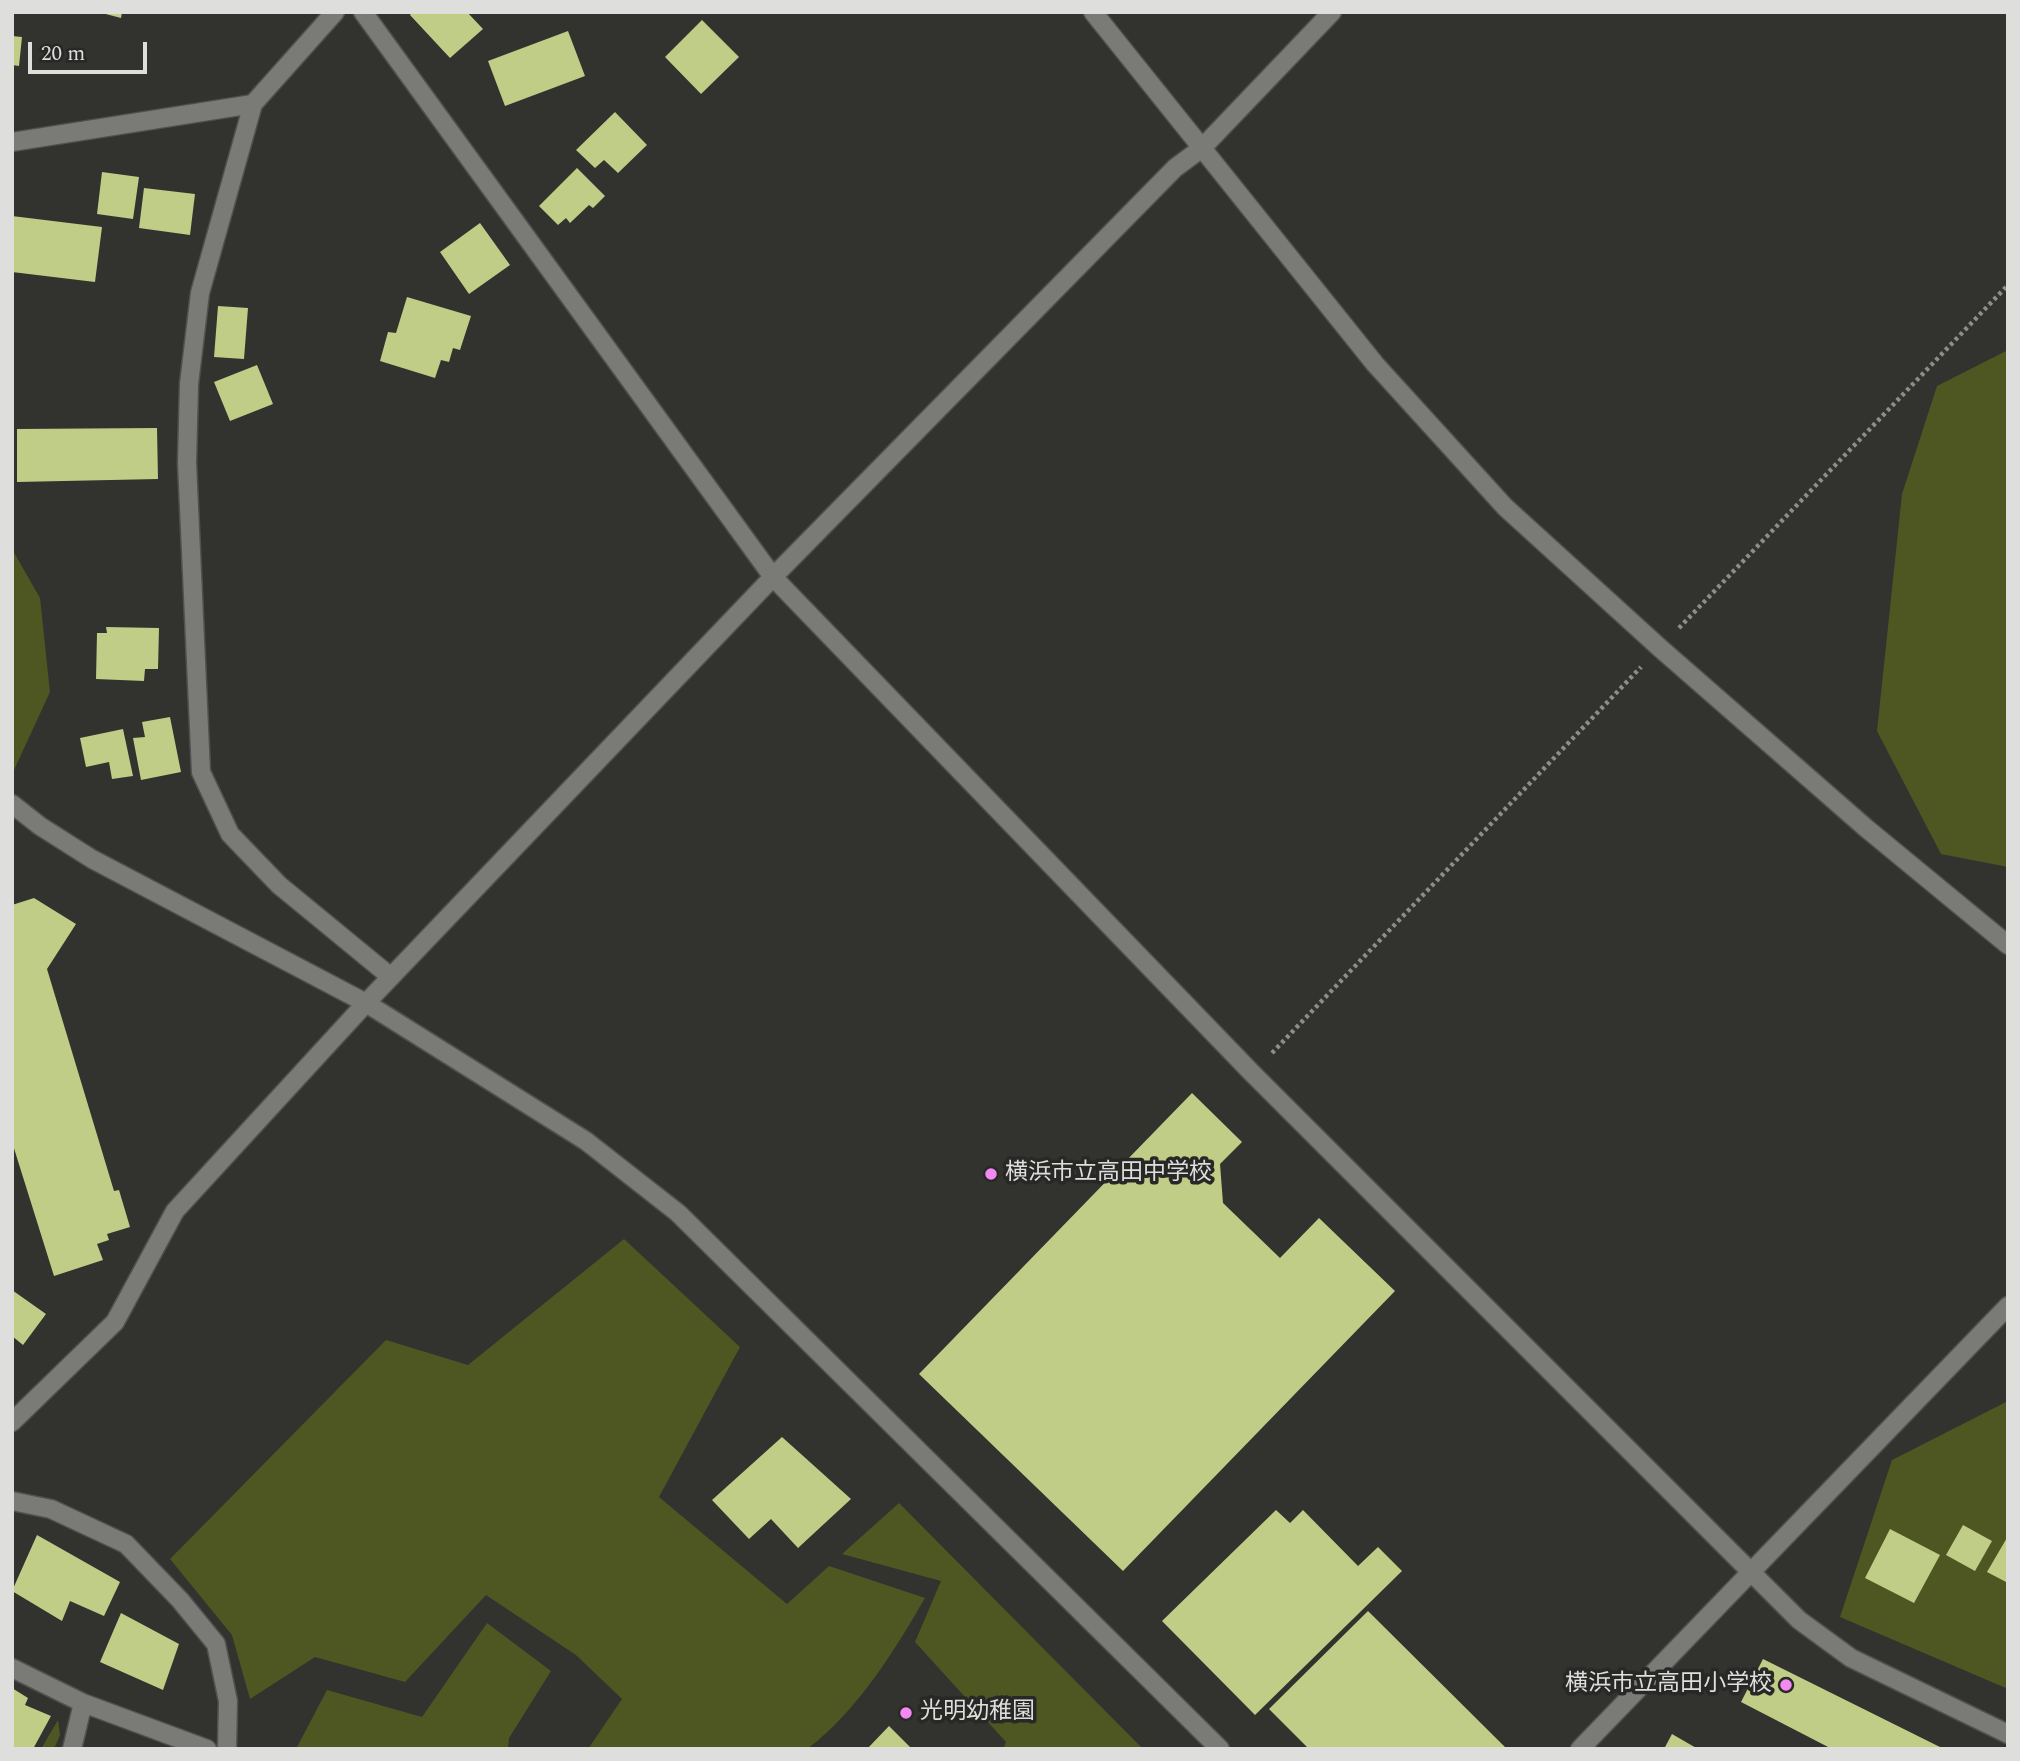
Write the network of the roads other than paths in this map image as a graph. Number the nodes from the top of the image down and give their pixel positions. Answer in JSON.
{"nodes":[{"id":1,"x":335,"y":12,"type":"edge"},
{"id":2,"x":363,"y":12,"type":"edge"},
{"id":3,"x":1093,"y":12,"type":"edge"},
{"id":4,"x":1332,"y":12,"type":"edge"},
{"id":5,"x":253,"y":104,"type":"junction"},
{"id":6,"x":12,"y":142,"type":"edge"},
{"id":7,"x":1202,"y":148,"type":"junction"},
{"id":8,"x":773,"y":577,"type":"junction"},
{"id":9,"x":12,"y":804,"type":"edge"},
{"id":10,"x":2008,"y":945,"type":"edge"},
{"id":11,"x":391,"y":977,"type":"junction"},
{"id":12,"x":366,"y":1003,"type":"junction"},
{"id":13,"x":2008,"y":1306,"type":"edge"},
{"id":14,"x":12,"y":1422,"type":"edge"},
{"id":15,"x":12,"y":1500,"type":"edge"},
{"id":16,"x":1751,"y":1573,"type":"junction"},
{"id":17,"x":12,"y":1668,"type":"edge"},
{"id":18,"x":83,"y":1703,"type":"junction"},
{"id":19,"x":2008,"y":1734,"type":"edge"},
{"id":20,"x":72,"y":1749,"type":"edge"},
{"id":21,"x":207,"y":1749,"type":"edge"},
{"id":22,"x":227,"y":1749,"type":"edge"},
{"id":23,"x":1220,"y":1749,"type":"edge"},
{"id":24,"x":1580,"y":1749,"type":"edge"}],
"edges":[{"from":1,"to":5,"type":"street"},
{"from":2,"to":8,"type":"street"},
{"from":3,"to":7,"type":"street"},
{"from":4,"to":7,"type":"street"},
{"from":5,"to":6,"type":"street"},
{"from":5,"to":11,"type":"street"},
{"from":7,"to":8,"type":"street"},
{"from":7,"to":10,"type":"street"},
{"from":8,"to":11,"type":"street"},
{"from":8,"to":16,"type":"street"},
{"from":9,"to":12,"type":"street"},
{"from":11,"to":12,"type":"street"},
{"from":12,"to":14,"type":"street"},
{"from":12,"to":23,"type":"street"},
{"from":13,"to":16,"type":"street"},
{"from":15,"to":22,"type":"street"},
{"from":16,"to":19,"type":"street"},
{"from":16,"to":24,"type":"street"},
{"from":17,"to":18,"type":"street"},
{"from":18,"to":20,"type":"street"},
{"from":18,"to":21,"type":"street"}]}
